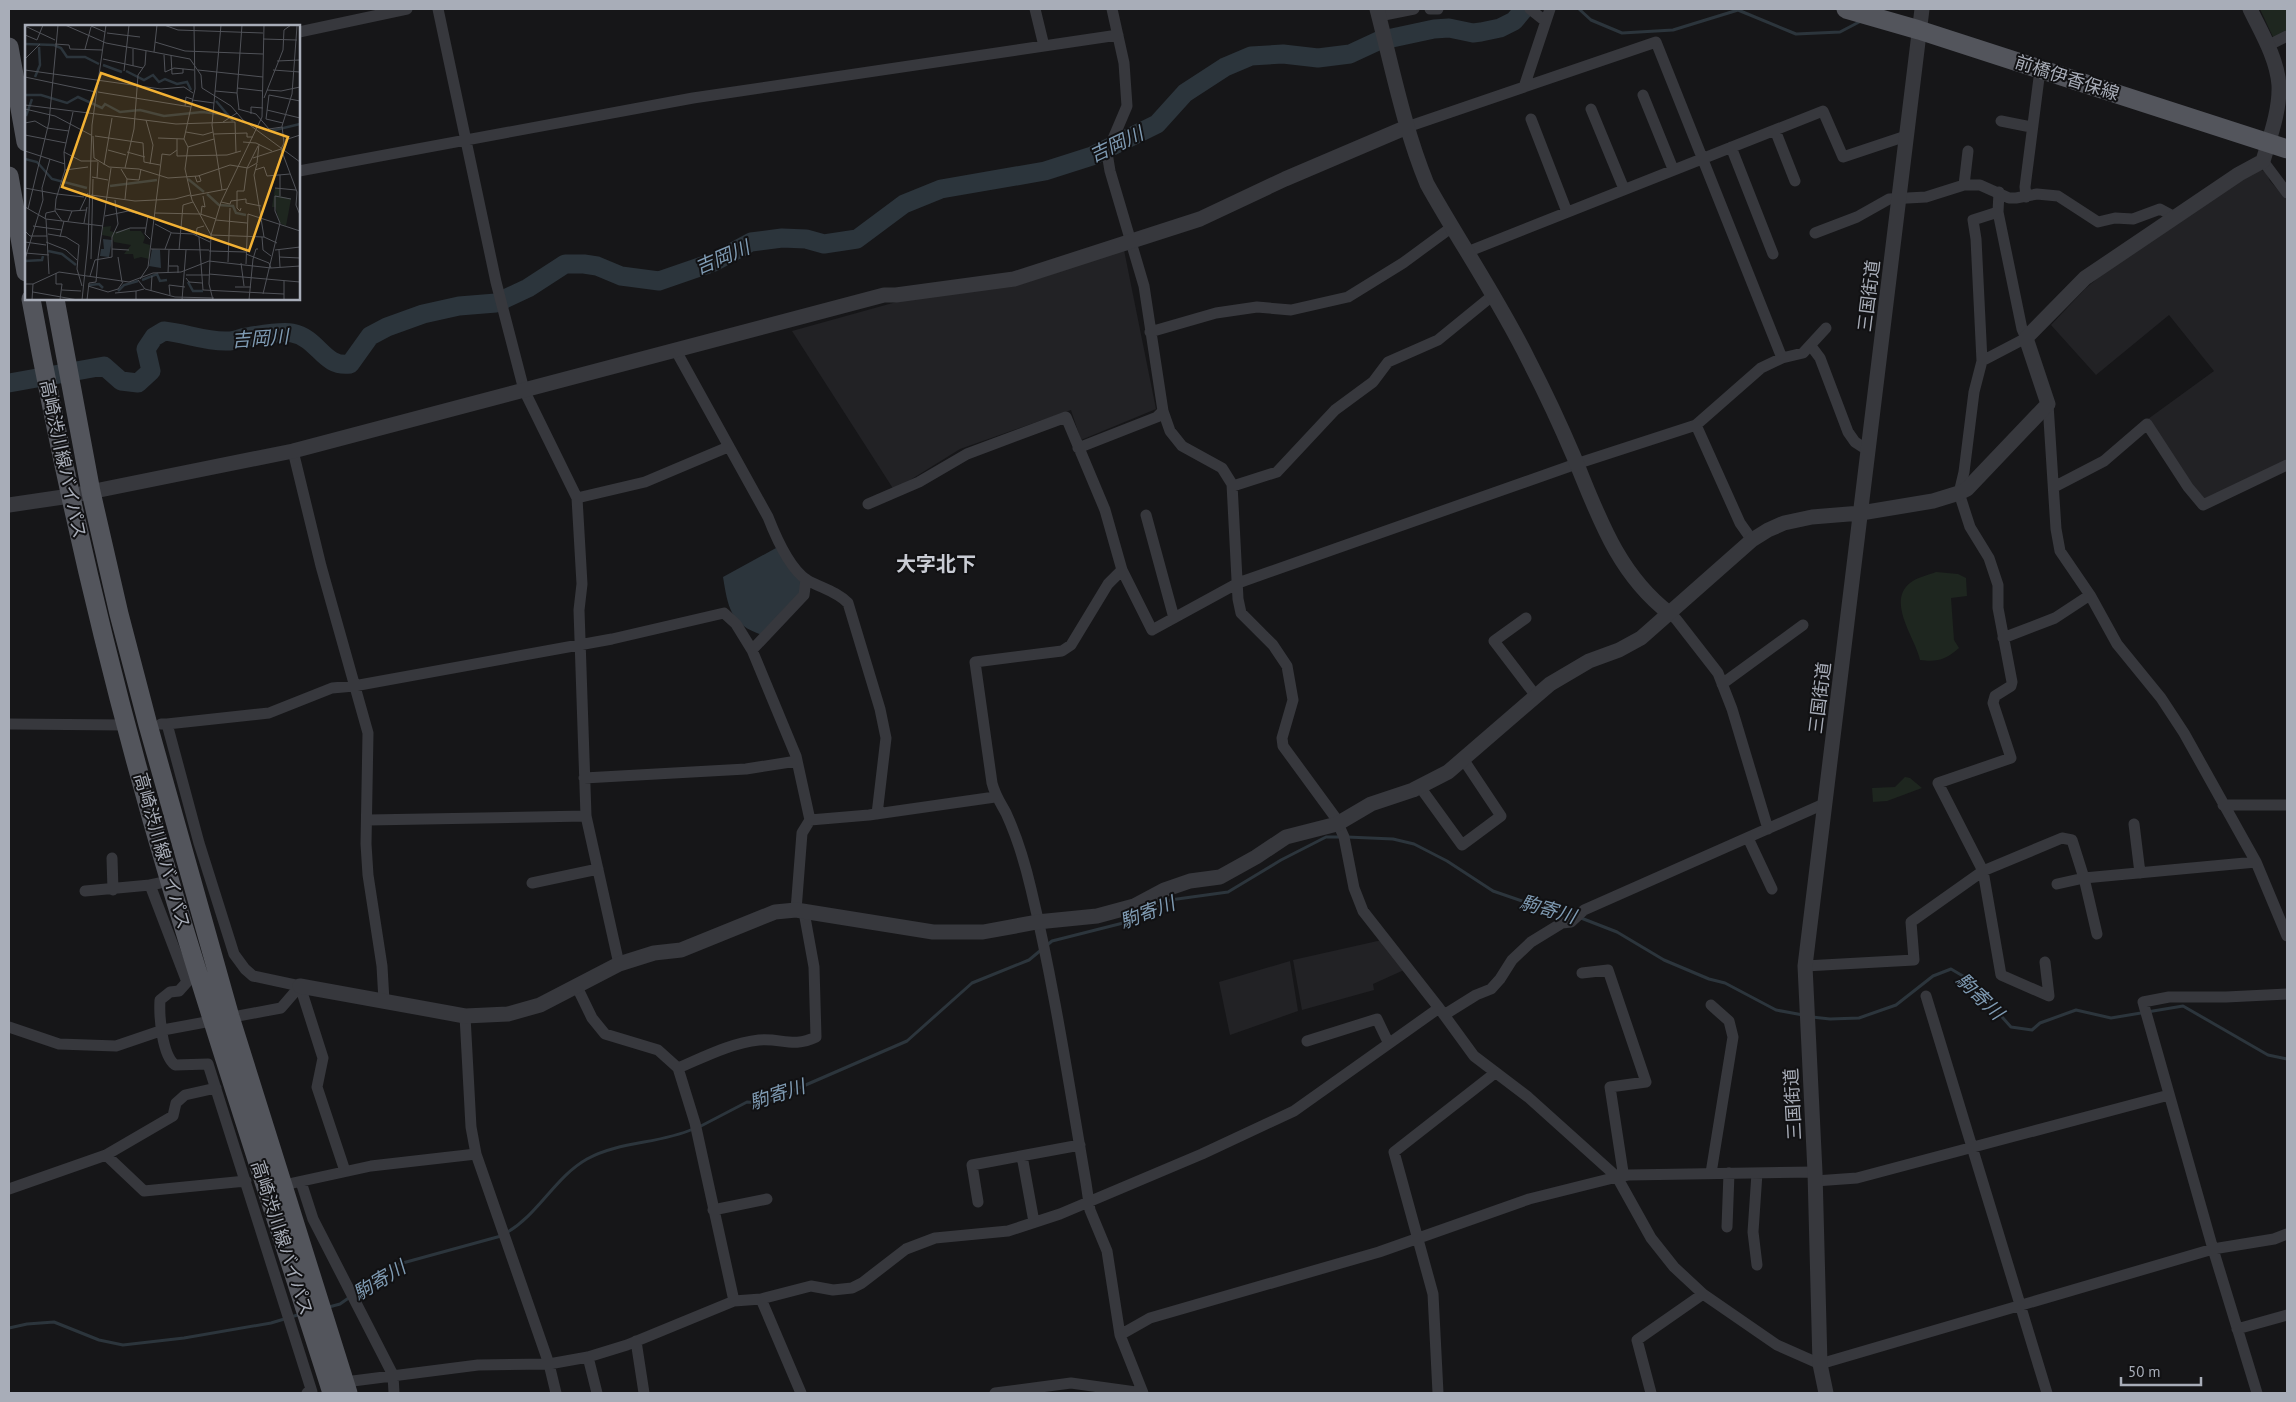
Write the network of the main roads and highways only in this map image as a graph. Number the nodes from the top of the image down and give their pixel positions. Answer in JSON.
{"nodes":[{"id":1,"x":1846,"y":9,"type":"edge"},
{"id":2,"x":9,"y":47,"type":"edge"},
{"id":3,"x":17,"y":88,"type":"edge"},
{"id":4,"x":25,"y":136,"type":"edge"},
{"id":5,"x":2287,"y":149,"type":"edge"},
{"id":6,"x":9,"y":176,"type":"edge"},
{"id":7,"x":13,"y":227,"type":"edge"},
{"id":8,"x":25,"y":269,"type":"edge"},
{"id":9,"x":31,"y":300,"type":"edge"},
{"id":10,"x":55,"y":300,"type":"edge"},
{"id":11,"x":221,"y":1018,"type":"junction"},
{"id":12,"x":342,"y":1390,"type":"edge"}],
"edges":[{"from":1,"to":5,"type":"main road","name":"前橋伊香保線"},
{"from":2,"to":3,"type":"main road"},
{"from":3,"to":4,"type":"main road"},
{"from":6,"to":7,"type":"main road"},
{"from":7,"to":8,"type":"main road"},
{"from":9,"to":11,"type":"main road","name":"高崎渋川線バイパス"},
{"from":10,"to":11,"type":"main road","name":"高崎渋川線バイパス"},
{"from":11,"to":12,"type":"main road","name":"高崎渋川線バイパス"},
{"from":11,"to":12,"type":"main road","name":"高崎渋川線バイパス"}]}
